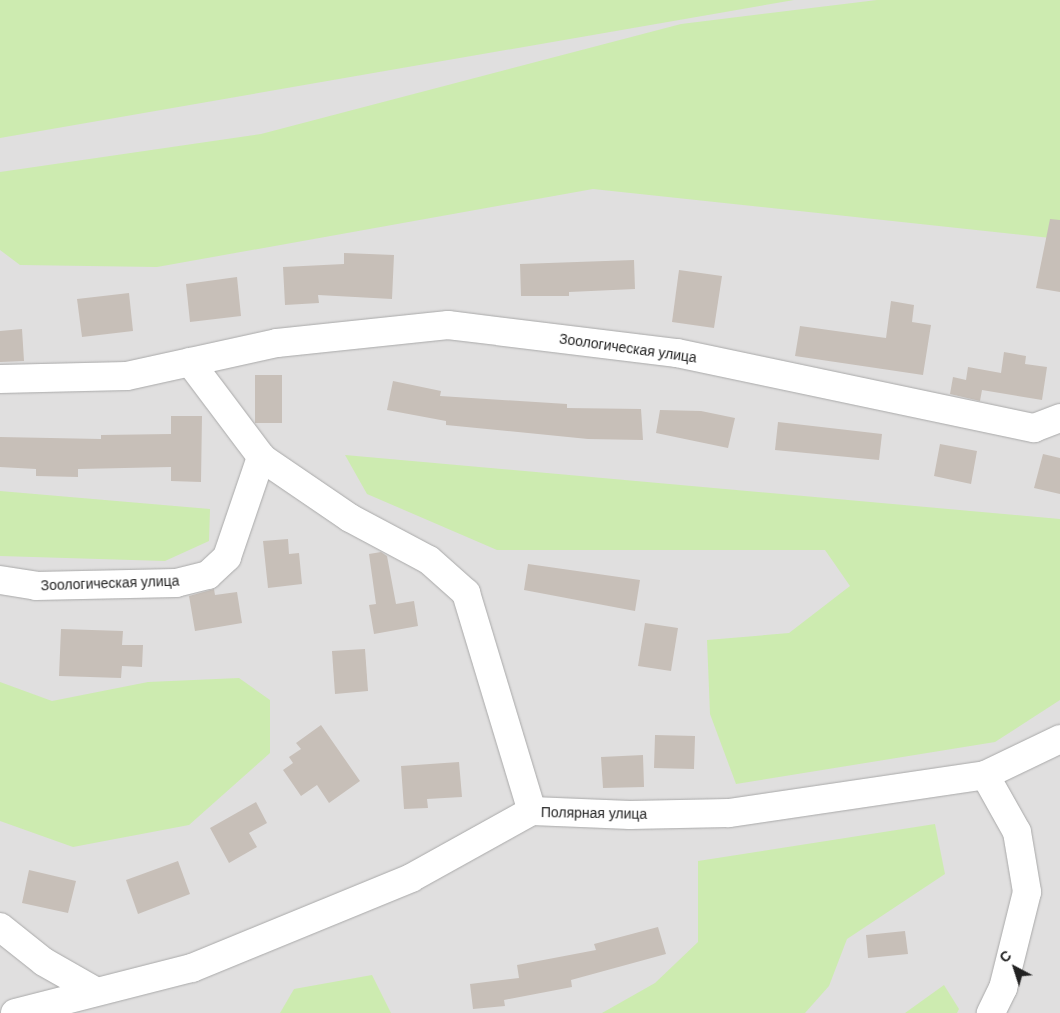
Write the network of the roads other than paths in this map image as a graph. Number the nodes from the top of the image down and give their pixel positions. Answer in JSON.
{"nodes":[{"id":1,"x":190,"y":362,"type":"junction"},
{"id":2,"x":0,"y":379,"type":"edge"},
{"id":3,"x":1060,"y":418,"type":"edge"},
{"id":4,"x":261,"y":457,"type":"junction"},
{"id":5,"x":0,"y":580,"type":"edge"},
{"id":6,"x":1060,"y":739,"type":"edge"},
{"id":7,"x":985,"y":775,"type":"junction"},
{"id":8,"x":532,"y":812,"type":"junction"},
{"id":9,"x":0,"y":926,"type":"edge"},
{"id":10,"x":94,"y":991,"type":"junction"},
{"id":11,"x":15,"y":1013,"type":"edge"},
{"id":12,"x":990,"y":1013,"type":"edge"}],
"edges":[{"from":1,"to":2,"type":"street","name":"Зоологическая улица"},
{"from":1,"to":3,"type":"street","name":"Зоологическая улица"},
{"from":1,"to":4,"type":"street"},
{"from":4,"to":5,"type":"street","name":"Зоологическая улица"},
{"from":4,"to":8,"type":"street"},
{"from":6,"to":7,"type":"street","name":"Полярная улица"},
{"from":7,"to":8,"type":"street","name":"Полярная улица"},
{"from":7,"to":12,"type":"street"},
{"from":8,"to":10,"type":"street","name":"Полярная улица"},
{"from":9,"to":10,"type":"street"},
{"from":10,"to":11,"type":"street","name":"Полярная улица"}]}
